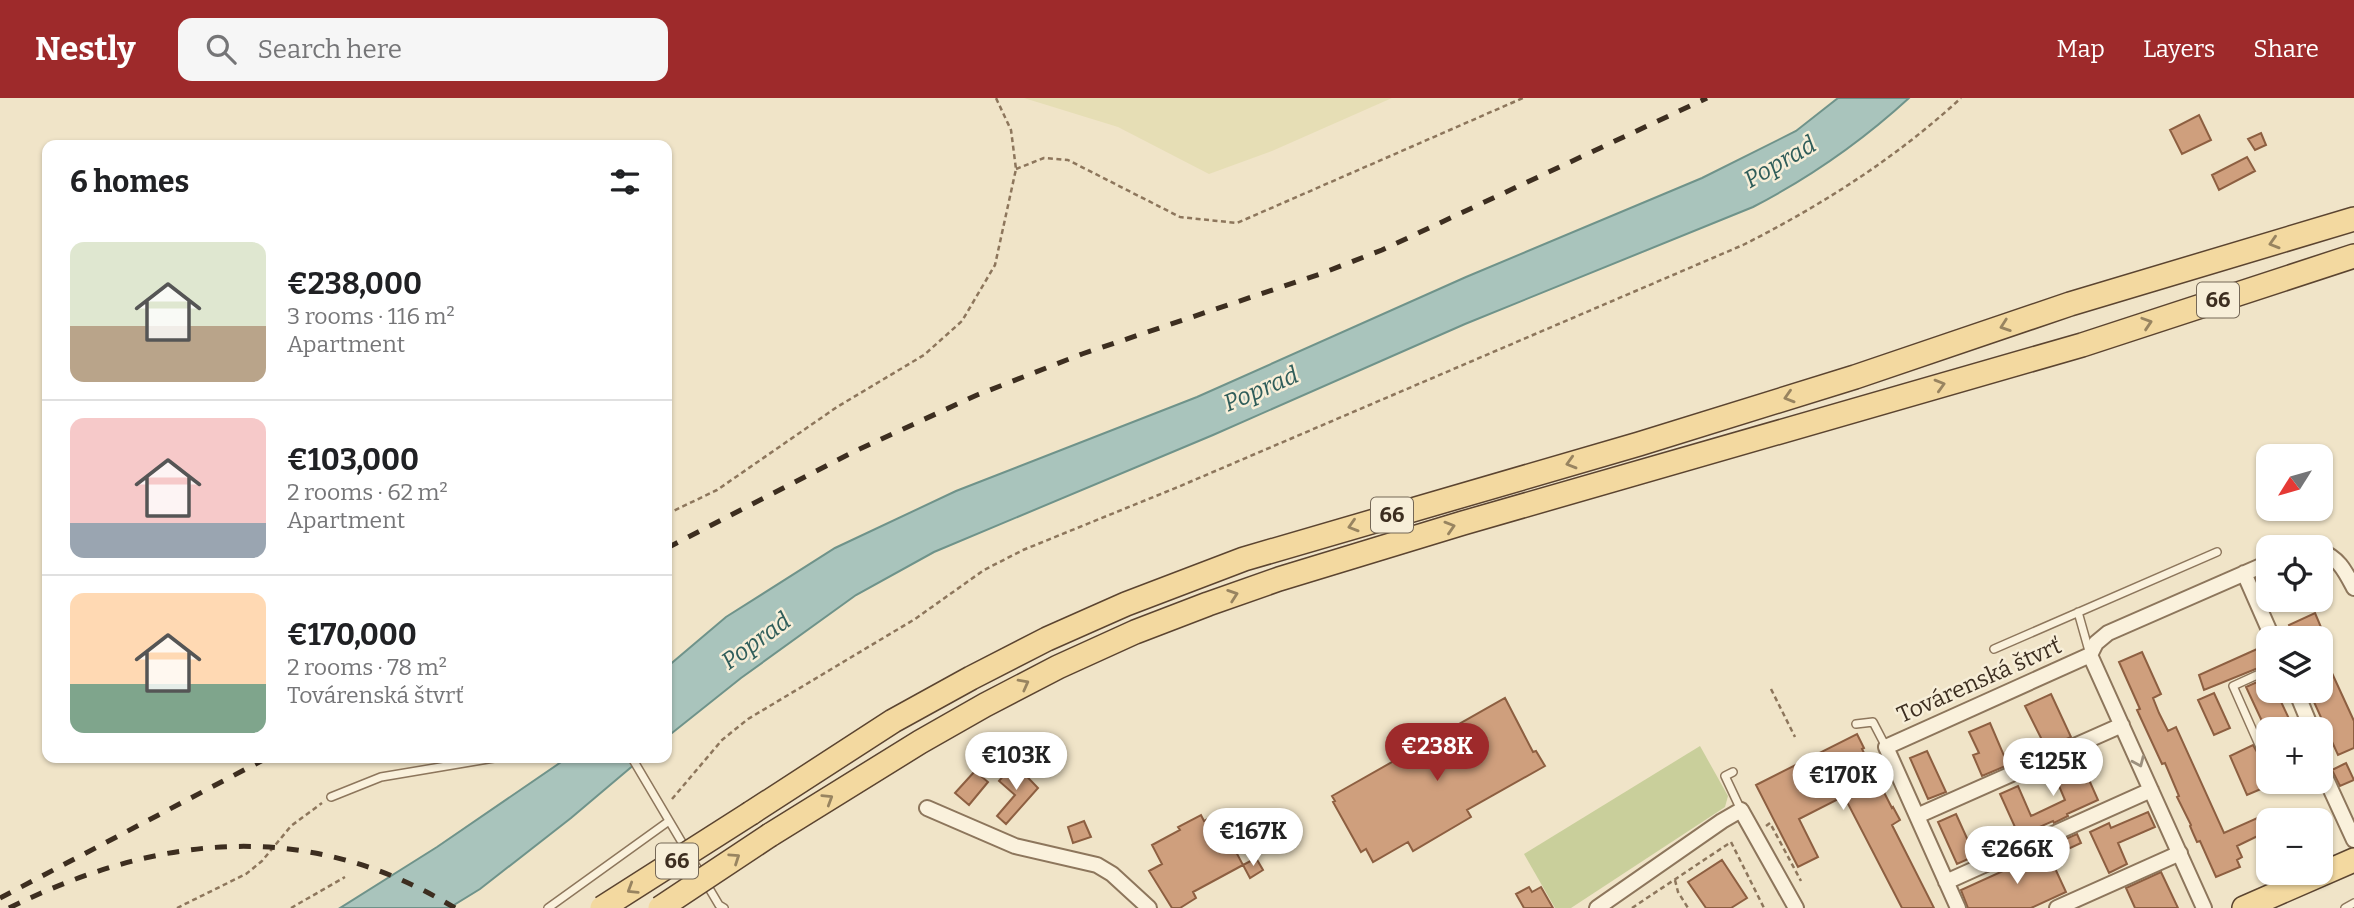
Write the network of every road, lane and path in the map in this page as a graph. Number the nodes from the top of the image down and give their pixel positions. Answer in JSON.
{"nodes":[{"id":1,"x":996,"y":98,"type":"edge"},
{"id":2,"x":1523,"y":98,"type":"edge"},
{"id":3,"x":1961,"y":98,"type":"edge"},
{"id":4,"x":1016,"y":169,"type":"junction"},
{"id":5,"x":2349,"y":217,"type":"edge"},
{"id":6,"x":2354,"y":256,"type":"edge"},
{"id":7,"x":672,"y":512,"type":"edge"},
{"id":8,"x":2217,"y":552,"type":"dead end"},
{"id":9,"x":2333,"y":557,"type":"edge"},
{"id":10,"x":2256,"y":568,"type":"edge"},
{"id":11,"x":2244,"y":573,"type":"junction"},
{"id":12,"x":2354,"y":588,"type":"edge"},
{"id":13,"x":2078,"y":612,"type":"junction"},
{"id":14,"x":2267,"y":626,"type":"edge"},
{"id":15,"x":1994,"y":649,"type":"dead end"},
{"id":16,"x":2090,"y":655,"type":"junction"},
{"id":17,"x":2256,"y":675,"type":"edge"},
{"id":18,"x":1771,"y":689,"type":"dead end"},
{"id":19,"x":1856,"y":724,"type":"dead end"},
{"id":20,"x":2122,"y":724,"type":"junction"},
{"id":21,"x":1795,"y":737,"type":"dead end"},
{"id":22,"x":2256,"y":738,"type":"edge"},
{"id":23,"x":1886,"y":747,"type":"junction"},
{"id":24,"x":464,"y":763,"type":"edge"},
{"id":25,"x":635,"y":763,"type":"edge"},
{"id":26,"x":1733,"y":772,"type":"dead end"},
{"id":27,"x":2151,"y":790,"type":"junction"},
{"id":28,"x":2333,"y":794,"type":"edge"},
{"id":29,"x":331,"y":797,"type":"joint"},
{"id":30,"x":927,"y":808,"type":"dead end"},
{"id":31,"x":1741,"y":810,"type":"junction"},
{"id":32,"x":662,"y":811,"type":"junction"},
{"id":33,"x":1917,"y":816,"type":"junction"},
{"id":34,"x":668,"y":821,"type":"junction"},
{"id":35,"x":2354,"y":840,"type":"edge"},
{"id":36,"x":2179,"y":853,"type":"junction"},
{"id":37,"x":2354,"y":860,"type":"edge"},
{"id":38,"x":345,"y":877,"type":"dead end"},
{"id":39,"x":1675,"y":879,"type":"junction"},
{"id":40,"x":1946,"y":881,"type":"junction"},
{"id":41,"x":2354,"y":903,"type":"edge"},
{"id":42,"x":177,"y":908,"type":"edge"},
{"id":43,"x":291,"y":908,"type":"edge"},
{"id":44,"x":548,"y":908,"type":"edge"},
{"id":45,"x":602,"y":908,"type":"edge"},
{"id":46,"x":660,"y":908,"type":"edge"},
{"id":47,"x":724,"y":908,"type":"edge"},
{"id":48,"x":1149,"y":908,"type":"edge"},
{"id":49,"x":1597,"y":908,"type":"edge"},
{"id":50,"x":1632,"y":908,"type":"edge"},
{"id":51,"x":1688,"y":908,"type":"edge"},
{"id":52,"x":1764,"y":908,"type":"edge"},
{"id":53,"x":1796,"y":908,"type":"edge"},
{"id":54,"x":1958,"y":908,"type":"edge"},
{"id":55,"x":2057,"y":908,"type":"edge"},
{"id":56,"x":2204,"y":908,"type":"edge"},
{"id":57,"x":2244,"y":908,"type":"edge"},
{"id":58,"x":2345,"y":908,"type":"edge"}],
"edges":[{"from":1,"to":4,"type":"path"},
{"from":2,"to":4,"type":"path"},
{"from":3,"to":32,"type":"path"},
{"from":4,"to":7,"type":"path"},
{"from":5,"to":45,"type":"main road","number":"66","one_way":true,"bridge":true},
{"from":46,"to":6,"type":"main road","number":"66","one_way":true,"bridge":true},
{"from":8,"to":13,"type":"lane"},
{"from":9,"to":12,"type":"street"},
{"from":10,"to":11,"type":"street"},
{"from":11,"to":14,"type":"street"},
{"from":11,"to":16,"type":"street"},
{"from":13,"to":15,"type":"lane"},
{"from":13,"to":16,"type":"lane"},
{"from":16,"to":20,"type":"street","name":"Továrenská štvrť"},
{"from":16,"to":23,"type":"street","name":"Továrenská štvrť"},
{"from":17,"to":22,"type":"lane"},
{"from":18,"to":21,"type":"path"},
{"from":19,"to":23,"type":"lane"},
{"from":20,"to":27,"type":"street","name":"Továrenská štvrť","one_way":true},
{"from":20,"to":33,"type":"street"},
{"from":23,"to":33,"type":"street","name":"Továrenská štvrť"},
{"from":24,"to":29,"type":"lane"},
{"from":25,"to":32,"type":"lane"},
{"from":26,"to":31,"type":"lane"},
{"from":27,"to":36,"type":"street","name":"Továrenská štvrť"},
{"from":27,"to":40,"type":"street"},
{"from":28,"to":35,"type":"street"},
{"from":29,"to":42,"type":"path"},
{"from":30,"to":48,"type":"street"},
{"from":31,"to":49,"type":"street"},
{"from":31,"to":53,"type":"street"},
{"from":32,"to":34,"type":"lane"},
{"from":33,"to":40,"type":"street","name":"Továrenská štvrť"},
{"from":34,"to":44,"type":"lane"},
{"from":34,"to":47,"type":"lane"},
{"from":36,"to":55,"type":"street"},
{"from":36,"to":56,"type":"street","name":"Továrenská štvrť"},
{"from":37,"to":57,"type":"main road"},
{"from":38,"to":43,"type":"path"},
{"from":39,"to":50,"type":"path"},
{"from":39,"to":51,"type":"path"},
{"from":39,"to":52,"type":"path"},
{"from":40,"to":54,"type":"street","name":"Továrenská štvrť"},
{"from":41,"to":58,"type":"lane"}]}
